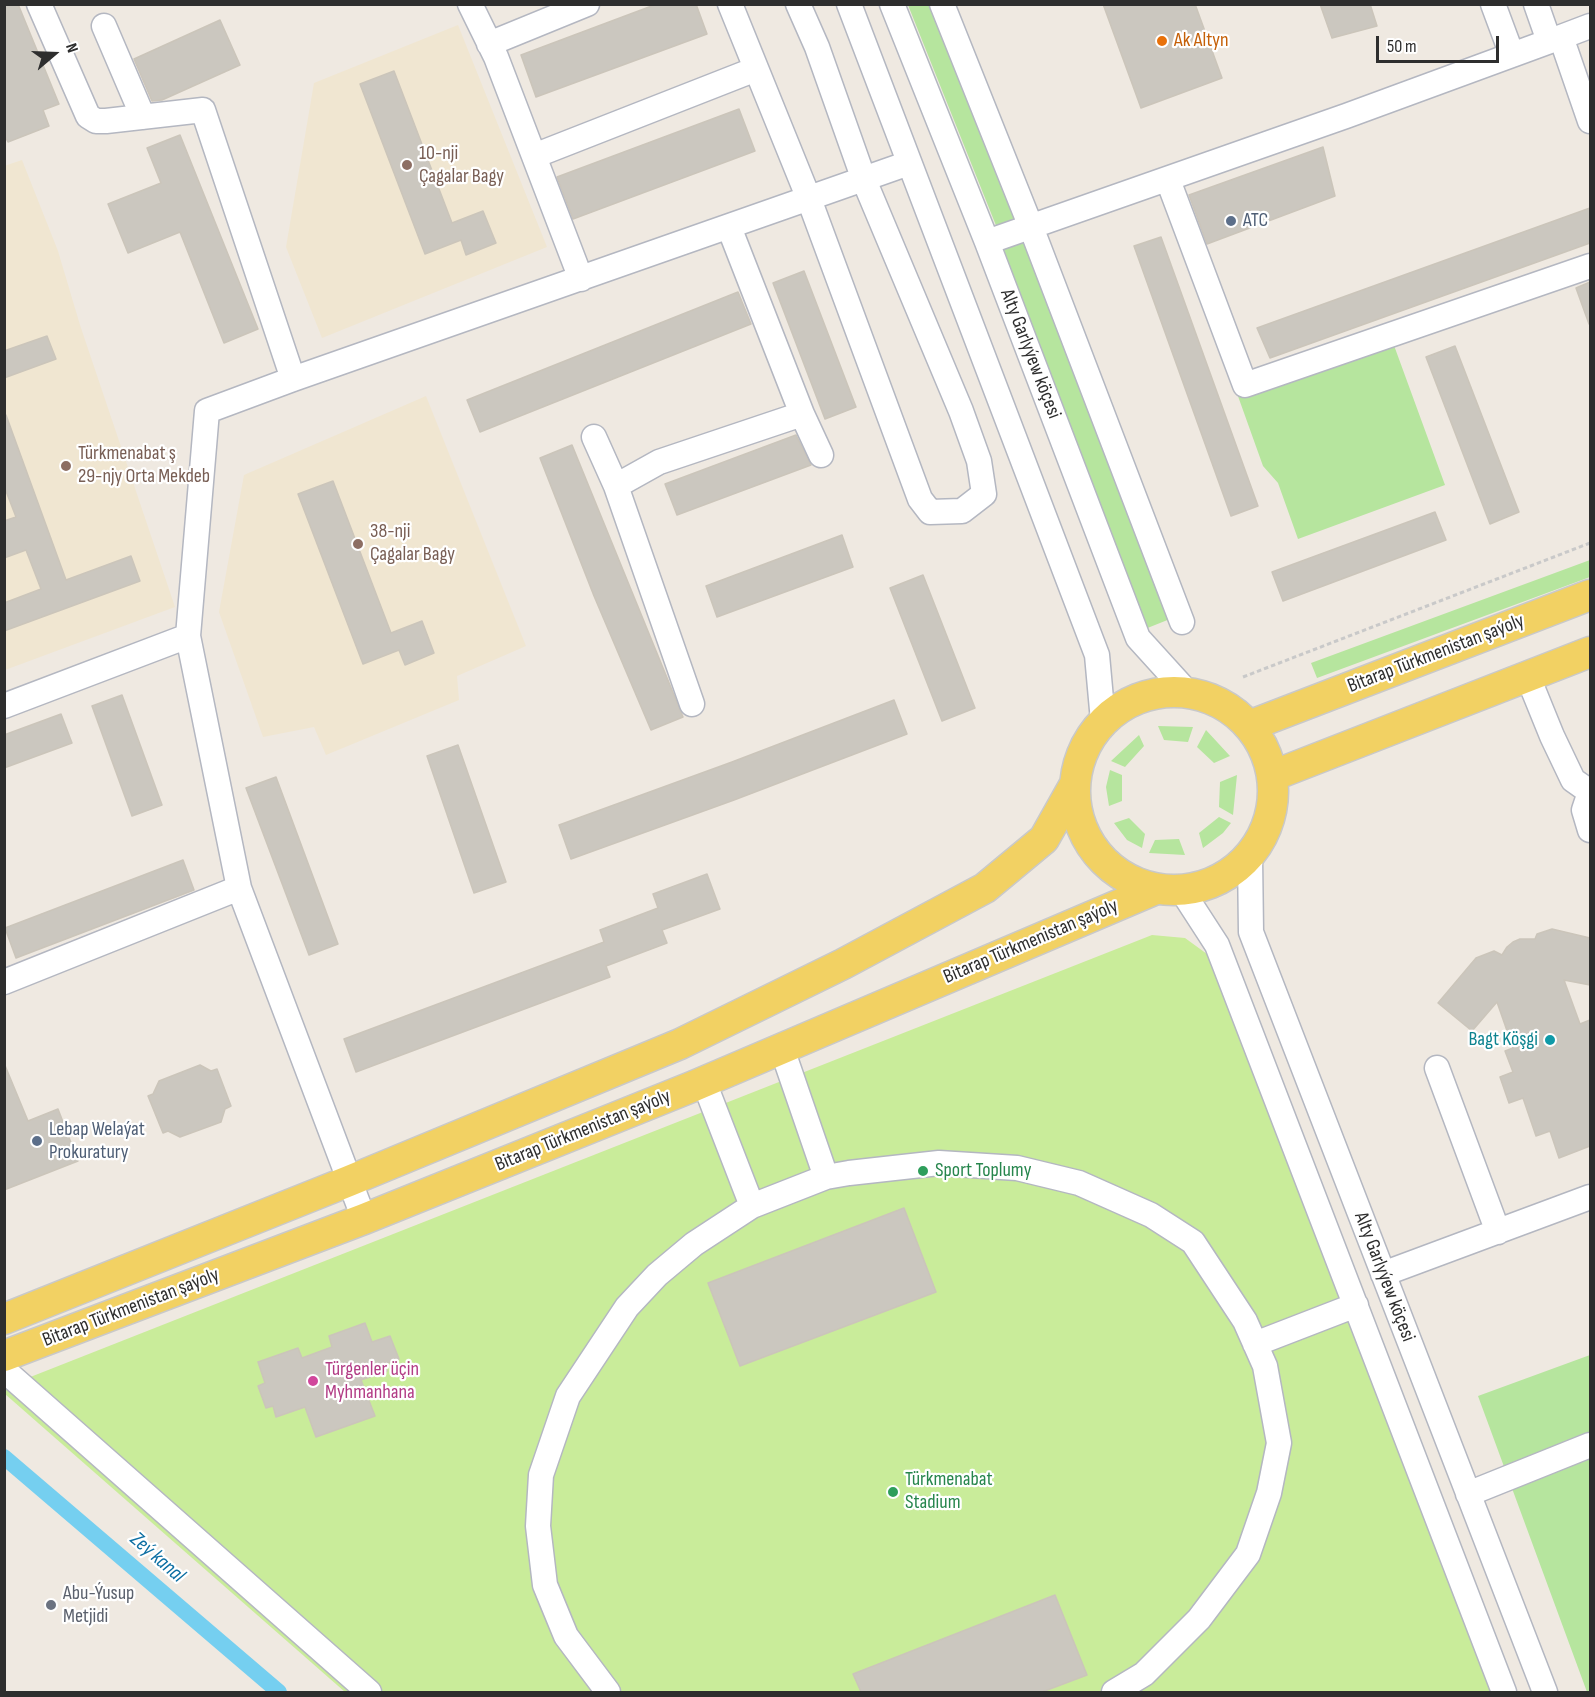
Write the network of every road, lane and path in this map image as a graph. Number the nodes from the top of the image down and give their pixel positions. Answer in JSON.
{"nodes":[{"id":1,"x":39,"y":4,"type":"edge"},
{"id":2,"x":470,"y":4,"type":"edge"},
{"id":3,"x":587,"y":4,"type":"edge"},
{"id":4,"x":730,"y":4,"type":"edge"},
{"id":5,"x":798,"y":4,"type":"edge"},
{"id":6,"x":849,"y":4,"type":"edge"},
{"id":7,"x":892,"y":4,"type":"edge"},
{"id":8,"x":942,"y":4,"type":"edge"},
{"id":9,"x":1493,"y":4,"type":"edge"},
{"id":10,"x":1536,"y":4,"type":"edge"},
{"id":11,"x":104,"y":26,"type":"dead end"},
{"id":12,"x":1590,"y":26,"type":"edge"},
{"id":13,"x":1555,"y":39,"type":"junction"},
{"id":14,"x":489,"y":44,"type":"junction"},
{"id":15,"x":1512,"y":55,"type":"junction"},
{"id":16,"x":756,"y":69,"type":"junction"},
{"id":17,"x":143,"y":117,"type":"junction"},
{"id":18,"x":1590,"y":121,"type":"edge"},
{"id":19,"x":534,"y":156,"type":"junction"},
{"id":20,"x":909,"y":163,"type":"junction"},
{"id":21,"x":864,"y":180,"type":"junction"},
{"id":22,"x":1168,"y":180,"type":"junction"},
{"id":23,"x":809,"y":199,"type":"junction"},
{"id":24,"x":729,"y":227,"type":"junction"},
{"id":25,"x":1031,"y":227,"type":"junction"},
{"id":26,"x":987,"y":242,"type":"junction"},
{"id":27,"x":1590,"y":266,"type":"edge"},
{"id":28,"x":581,"y":279,"type":"junction"},
{"id":29,"x":293,"y":379,"type":"junction"},
{"id":30,"x":802,"y":414,"type":"junction"},
{"id":31,"x":594,"y":437,"type":"dead end"},
{"id":32,"x":821,"y":455,"type":"dead end"},
{"id":33,"x":616,"y":486,"type":"junction"},
{"id":34,"x":1590,"y":543,"type":"edge"},
{"id":35,"x":1590,"y":595,"type":"edge"},
{"id":36,"x":1182,"y":622,"type":"dead end"},
{"id":37,"x":188,"y":636,"type":"junction"},
{"id":38,"x":1590,"y":652,"type":"edge"},
{"id":39,"x":1243,"y":677,"type":"dead end"},
{"id":40,"x":1528,"y":677,"type":"junction"},
{"id":41,"x":1187,"y":692,"type":"junction"},
{"id":42,"x":692,"y":704,"type":"dead end"},
{"id":43,"x":4,"y":706,"type":"edge"},
{"id":44,"x":1103,"y":721,"type":"junction"},
{"id":45,"x":1249,"y":726,"type":"junction"},
{"id":46,"x":1272,"y":776,"type":"junction"},
{"id":47,"x":1075,"y":784,"type":"junction"},
{"id":48,"x":1590,"y":792,"type":"edge"},
{"id":49,"x":1590,"y":830,"type":"edge"},
{"id":50,"x":1250,"y":857,"type":"junction"},
{"id":51,"x":239,"y":888,"type":"junction"},
{"id":52,"x":1169,"y":890,"type":"junction"},
{"id":53,"x":4,"y":982,"type":"edge"},
{"id":54,"x":782,"y":1048,"type":"junction"},
{"id":55,"x":1437,"y":1068,"type":"dead end"},
{"id":56,"x":704,"y":1082,"type":"junction"},
{"id":57,"x":826,"y":1177,"type":"junction"},
{"id":58,"x":350,"y":1181,"type":"junction"},
{"id":59,"x":1590,"y":1197,"type":"edge"},
{"id":60,"x":752,"y":1206,"type":"junction"},
{"id":61,"x":364,"y":1218,"type":"junction"},
{"id":62,"x":1498,"y":1232,"type":"junction"},
{"id":63,"x":1383,"y":1274,"type":"junction"},
{"id":64,"x":1356,"y":1305,"type":"junction"},
{"id":65,"x":4,"y":1319,"type":"edge"},
{"id":66,"x":1255,"y":1344,"type":"junction"},
{"id":67,"x":4,"y":1356,"type":"edge"},
{"id":68,"x":4,"y":1370,"type":"edge"},
{"id":69,"x":1590,"y":1445,"type":"edge"},
{"id":70,"x":1468,"y":1494,"type":"junction"},
{"id":71,"x":369,"y":1692,"type":"edge"},
{"id":72,"x":608,"y":1692,"type":"edge"},
{"id":73,"x":1114,"y":1692,"type":"edge"},
{"id":74,"x":1504,"y":1692,"type":"edge"},
{"id":75,"x":1545,"y":1692,"type":"edge"}],
"edges":[{"from":1,"to":17,"type":"street"},
{"from":2,"to":14,"type":"street"},
{"from":3,"to":14,"type":"street"},
{"from":4,"to":16,"type":"street"},
{"from":5,"to":21,"type":"street"},
{"from":6,"to":20,"type":"street"},
{"from":7,"to":26,"type":"street","name":"Alty Garlyýew köçesi"},
{"from":8,"to":25,"type":"street"},
{"from":9,"to":15,"type":"street"},
{"from":10,"to":13,"type":"street"},
{"from":11,"to":17,"type":"street"},
{"from":12,"to":13,"type":"street"},
{"from":13,"to":15,"type":"street"},
{"from":13,"to":18,"type":"street"},
{"from":14,"to":19,"type":"street"},
{"from":15,"to":22,"type":"street"},
{"from":16,"to":19,"type":"street"},
{"from":16,"to":23,"type":"street"},
{"from":17,"to":29,"type":"street"},
{"from":19,"to":28,"type":"street"},
{"from":20,"to":21,"type":"street"},
{"from":20,"to":44,"type":"street"},
{"from":21,"to":23,"type":"street"},
{"from":21,"to":23,"type":"street"},
{"from":22,"to":25,"type":"street"},
{"from":22,"to":27,"type":"street"},
{"from":23,"to":24,"type":"street"},
{"from":24,"to":28,"type":"street"},
{"from":24,"to":30,"type":"street"},
{"from":25,"to":26,"type":"street"},
{"from":25,"to":36,"type":"street"},
{"from":26,"to":41,"type":"street","name":"Alty Garlyýew köçesi"},
{"from":28,"to":29,"type":"street"},
{"from":29,"to":37,"type":"street"},
{"from":30,"to":32,"type":"street"},
{"from":30,"to":33,"type":"street"},
{"from":31,"to":33,"type":"street"},
{"from":33,"to":42,"type":"street"},
{"from":34,"to":39,"type":"path"},
{"from":35,"to":45,"type":"main road","name":"Bitarap Türkmenistan şaýoly"},
{"from":37,"to":43,"type":"street"},
{"from":37,"to":51,"type":"street"},
{"from":38,"to":40,"type":"main road"},
{"from":40,"to":46,"type":"main road"},
{"from":40,"to":48,"type":"street"},
{"from":41,"to":44,"type":"main road"},
{"from":41,"to":45,"type":"main road"},
{"from":44,"to":47,"type":"main road"},
{"from":45,"to":46,"type":"main road"},
{"from":46,"to":50,"type":"main road"},
{"from":47,"to":52,"type":"main road"},
{"from":47,"to":58,"type":"main road","name":"Bitarap Türkmenistan şaýoly"},
{"from":48,"to":49,"type":"street"},
{"from":50,"to":52,"type":"main road"},
{"from":50,"to":63,"type":"street","name":"Alty Garlyýew köçesi"},
{"from":51,"to":53,"type":"street"},
{"from":51,"to":58,"type":"street"},
{"from":52,"to":54,"type":"main road","name":"Bitarap Türkmenistan şaýoly"},
{"from":52,"to":64,"type":"street","name":"Alty Garlyýew köçesi"},
{"from":54,"to":56,"type":"main road","name":"Bitarap Türkmenistan şaýoly"},
{"from":54,"to":57,"type":"street"},
{"from":55,"to":62,"type":"street"},
{"from":56,"to":60,"type":"street"},
{"from":56,"to":61,"type":"main road","name":"Bitarap Türkmenistan şaýoly"},
{"from":57,"to":60,"type":"street"},
{"from":57,"to":66,"type":"street"},
{"from":58,"to":61,"type":"street"},
{"from":58,"to":65,"type":"main road","name":"Bitarap Türkmenistan şaýoly"},
{"from":59,"to":62,"type":"street"},
{"from":60,"to":72,"type":"street"},
{"from":61,"to":67,"type":"main road","name":"Bitarap Türkmenistan şaýoly"},
{"from":62,"to":63,"type":"street"},
{"from":63,"to":70,"type":"street","name":"Alty Garlyýew köçesi"},
{"from":64,"to":66,"type":"street"},
{"from":64,"to":74,"type":"street","name":"Alty Garlyýew köçesi"},
{"from":66,"to":73,"type":"street"},
{"from":68,"to":71,"type":"street"},
{"from":69,"to":70,"type":"street"},
{"from":70,"to":75,"type":"street","name":"Alty Garlyýew köçesi"}]}
